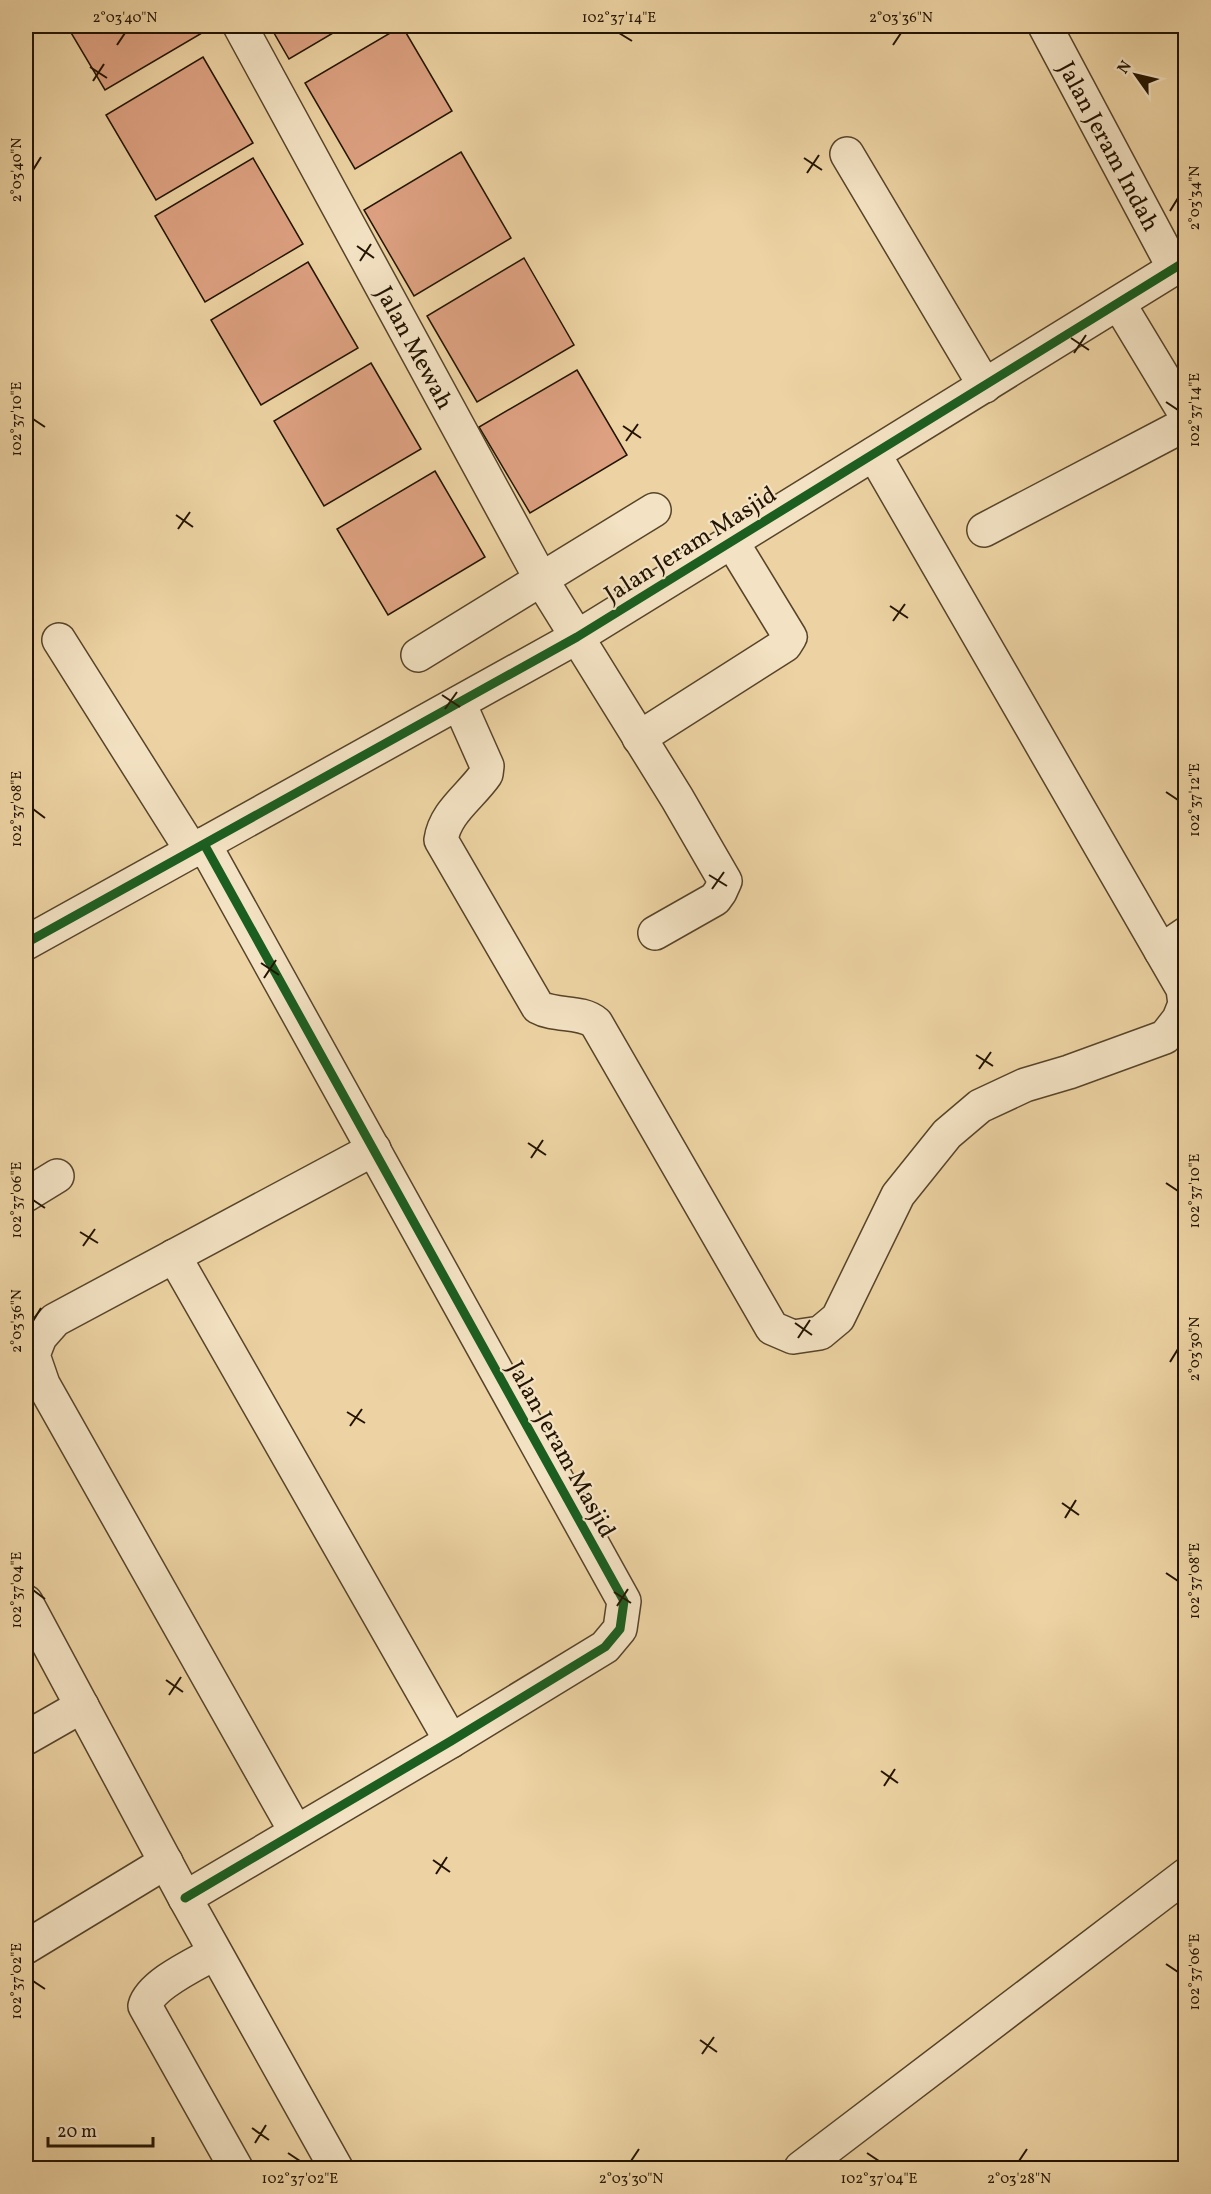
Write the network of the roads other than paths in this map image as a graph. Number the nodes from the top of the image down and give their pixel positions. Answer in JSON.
{"nodes":[{"id":1,"x":240,"y":26,"type":"edge"},
{"id":2,"x":1045,"y":26,"type":"edge"},
{"id":3,"x":847,"y":154,"type":"dead end"},
{"id":4,"x":1180,"y":264,"type":"edge"},
{"id":5,"x":1119,"y":303,"type":"junction"},
{"id":6,"x":985,"y":386,"type":"junction"},
{"id":7,"x":1185,"y":415,"type":"edge"},
{"id":8,"x":1185,"y":424,"type":"edge"},
{"id":9,"x":874,"y":454,"type":"junction"},
{"id":10,"x":654,"y":510,"type":"dead end"},
{"id":11,"x":984,"y":530,"type":"dead end"},
{"id":12,"x":732,"y":542,"type":"junction"},
{"id":13,"x":541,"y":579,"type":"junction"},
{"id":14,"x":577,"y":637,"type":"junction"},
{"id":15,"x":59,"y":640,"type":"dead end"},
{"id":16,"x":418,"y":655,"type":"dead end"},
{"id":17,"x":459,"y":704,"type":"junction"},
{"id":18,"x":639,"y":738,"type":"junction"},
{"id":19,"x":198,"y":848,"type":"junction"},
{"id":20,"x":655,"y":933,"type":"dead end"},
{"id":21,"x":1173,"y":942,"type":"edge"},
{"id":22,"x":26,"y":943,"type":"edge"},
{"id":23,"x":374,"y":1149,"type":"junction"},
{"id":24,"x":57,"y":1176,"type":"dead end"},
{"id":25,"x":26,"y":1195,"type":"edge"},
{"id":26,"x":174,"y":1256,"type":"junction"},
{"id":27,"x":26,"y":1602,"type":"edge"},
{"id":28,"x":82,"y":1706,"type":"junction"},
{"id":29,"x":26,"y":1738,"type":"edge"},
{"id":30,"x":451,"y":1741,"type":"junction"},
{"id":31,"x":296,"y":1832,"type":"junction"},
{"id":32,"x":166,"y":1862,"type":"junction"},
{"id":33,"x":1185,"y":1875,"type":"edge"},
{"id":34,"x":185,"y":1898,"type":"junction"},
{"id":35,"x":26,"y":1947,"type":"edge"},
{"id":36,"x":215,"y":1953,"type":"junction"},
{"id":37,"x":236,"y":2169,"type":"edge"},
{"id":38,"x":336,"y":2169,"type":"edge"},
{"id":39,"x":801,"y":2169,"type":"edge"}],
"edges":[{"from":1,"to":13,"type":"street","name":"Jalan Mewah"},
{"from":2,"to":4,"type":"street","name":"Jalan Jeram Indah"},
{"from":3,"to":6,"type":"street"},
{"from":4,"to":5,"type":"street","name":"Jalan Jeram Masjid"},
{"from":5,"to":6,"type":"street","name":"Jalan Jeram Masjid"},
{"from":5,"to":7,"type":"street"},
{"from":6,"to":9,"type":"street","name":"Jalan Jeram Masjid"},
{"from":8,"to":11,"type":"street"},
{"from":9,"to":12,"type":"street","name":"Jalan Jeram Masjid"},
{"from":9,"to":21,"type":"street"},
{"from":10,"to":13,"type":"street"},
{"from":12,"to":14,"type":"street","name":"Jalan Jeram Masjid"},
{"from":12,"to":18,"type":"street"},
{"from":13,"to":14,"type":"street","name":"Jalan Mewah"},
{"from":13,"to":16,"type":"street"},
{"from":14,"to":17,"type":"street","name":"Jalan Jeram Masjid"},
{"from":14,"to":18,"type":"street","name":"Jalan Mewah"},
{"from":15,"to":19,"type":"street"},
{"from":17,"to":19,"type":"street","name":"Jalan Jeram Masjid"},
{"from":17,"to":21,"type":"street"},
{"from":18,"to":20,"type":"street","name":"Jalan Mewah"},
{"from":19,"to":22,"type":"street","name":"Jalan Jeram Masjid"},
{"from":19,"to":23,"type":"street","name":"Jalan Jeram Masjid"},
{"from":23,"to":26,"type":"street"},
{"from":23,"to":30,"type":"street","name":"Jalan Jeram Masjid"},
{"from":24,"to":25,"type":"street"},
{"from":26,"to":30,"type":"street"},
{"from":26,"to":31,"type":"street"},
{"from":27,"to":28,"type":"street"},
{"from":28,"to":29,"type":"street"},
{"from":28,"to":32,"type":"street"},
{"from":30,"to":31,"type":"street","name":"Jalan Jeram Masjid"},
{"from":31,"to":34,"type":"street","name":"Jalan Jeram Masjid"},
{"from":32,"to":34,"type":"street"},
{"from":32,"to":35,"type":"street"},
{"from":33,"to":39,"type":"street"},
{"from":34,"to":36,"type":"street"},
{"from":36,"to":37,"type":"street"},
{"from":36,"to":38,"type":"street"}]}
